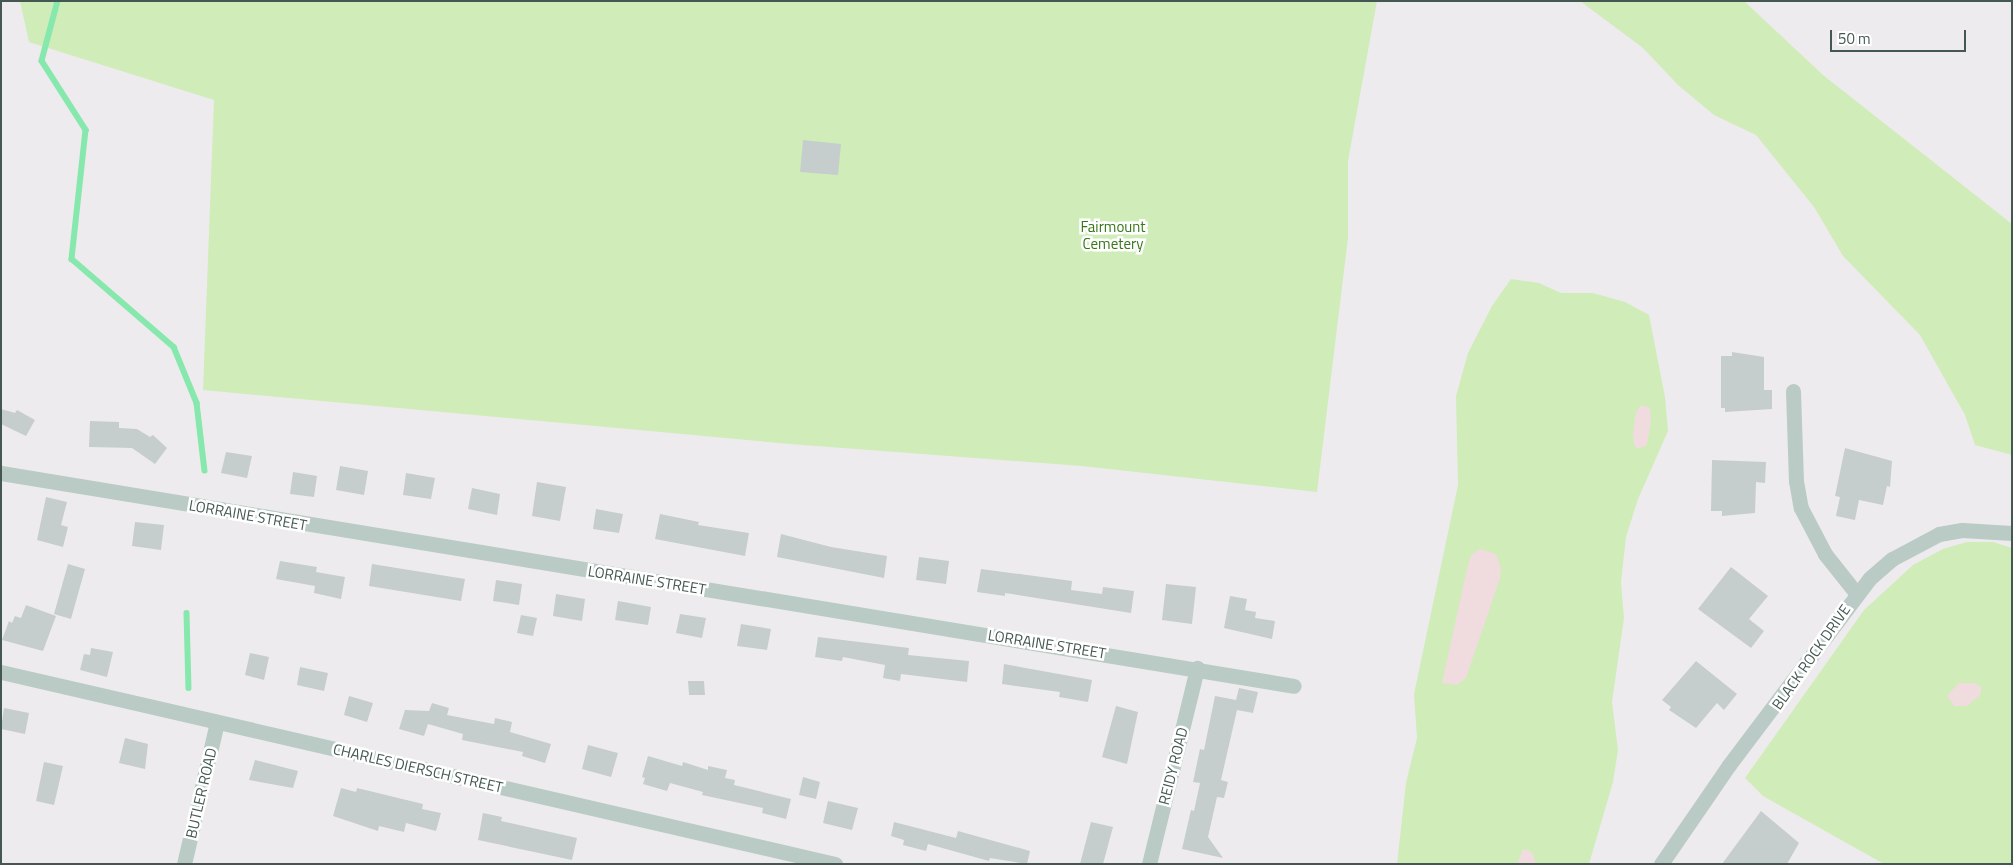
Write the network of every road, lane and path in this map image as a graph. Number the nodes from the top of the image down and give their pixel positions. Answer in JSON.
{"nodes":[{"id":1,"x":1793,"y":391,"type":"dead end"},
{"id":2,"x":1,"y":473,"type":"edge"},
{"id":3,"x":2012,"y":533,"type":"edge"},
{"id":4,"x":1856,"y":593,"type":"junction"},
{"id":5,"x":1197,"y":668,"type":"junction"},
{"id":6,"x":1,"y":672,"type":"edge"},
{"id":7,"x":1294,"y":686,"type":"dead end"},
{"id":8,"x":218,"y":722,"type":"junction"},
{"id":9,"x":184,"y":864,"type":"edge"},
{"id":10,"x":834,"y":864,"type":"edge"},
{"id":11,"x":1149,"y":864,"type":"edge"},
{"id":12,"x":1662,"y":864,"type":"edge"}],
"edges":[{"from":1,"to":4,"type":"street"},
{"from":2,"to":5,"type":"street","name":"LORRAINE STREET"},
{"from":3,"to":4,"type":"street","name":"BLACK ROCK DRIVE"},
{"from":4,"to":12,"type":"street","name":"BLACK ROCK DRIVE"},
{"from":5,"to":7,"type":"street","name":"LORRAINE STREET"},
{"from":5,"to":11,"type":"street","name":"REIDY ROAD"},
{"from":6,"to":8,"type":"street","name":"CHARLES DIERSCH STREET"},
{"from":8,"to":9,"type":"street","name":"BUTLER ROAD"},
{"from":8,"to":10,"type":"street","name":"CHARLES DIERSCH STREET"}]}
